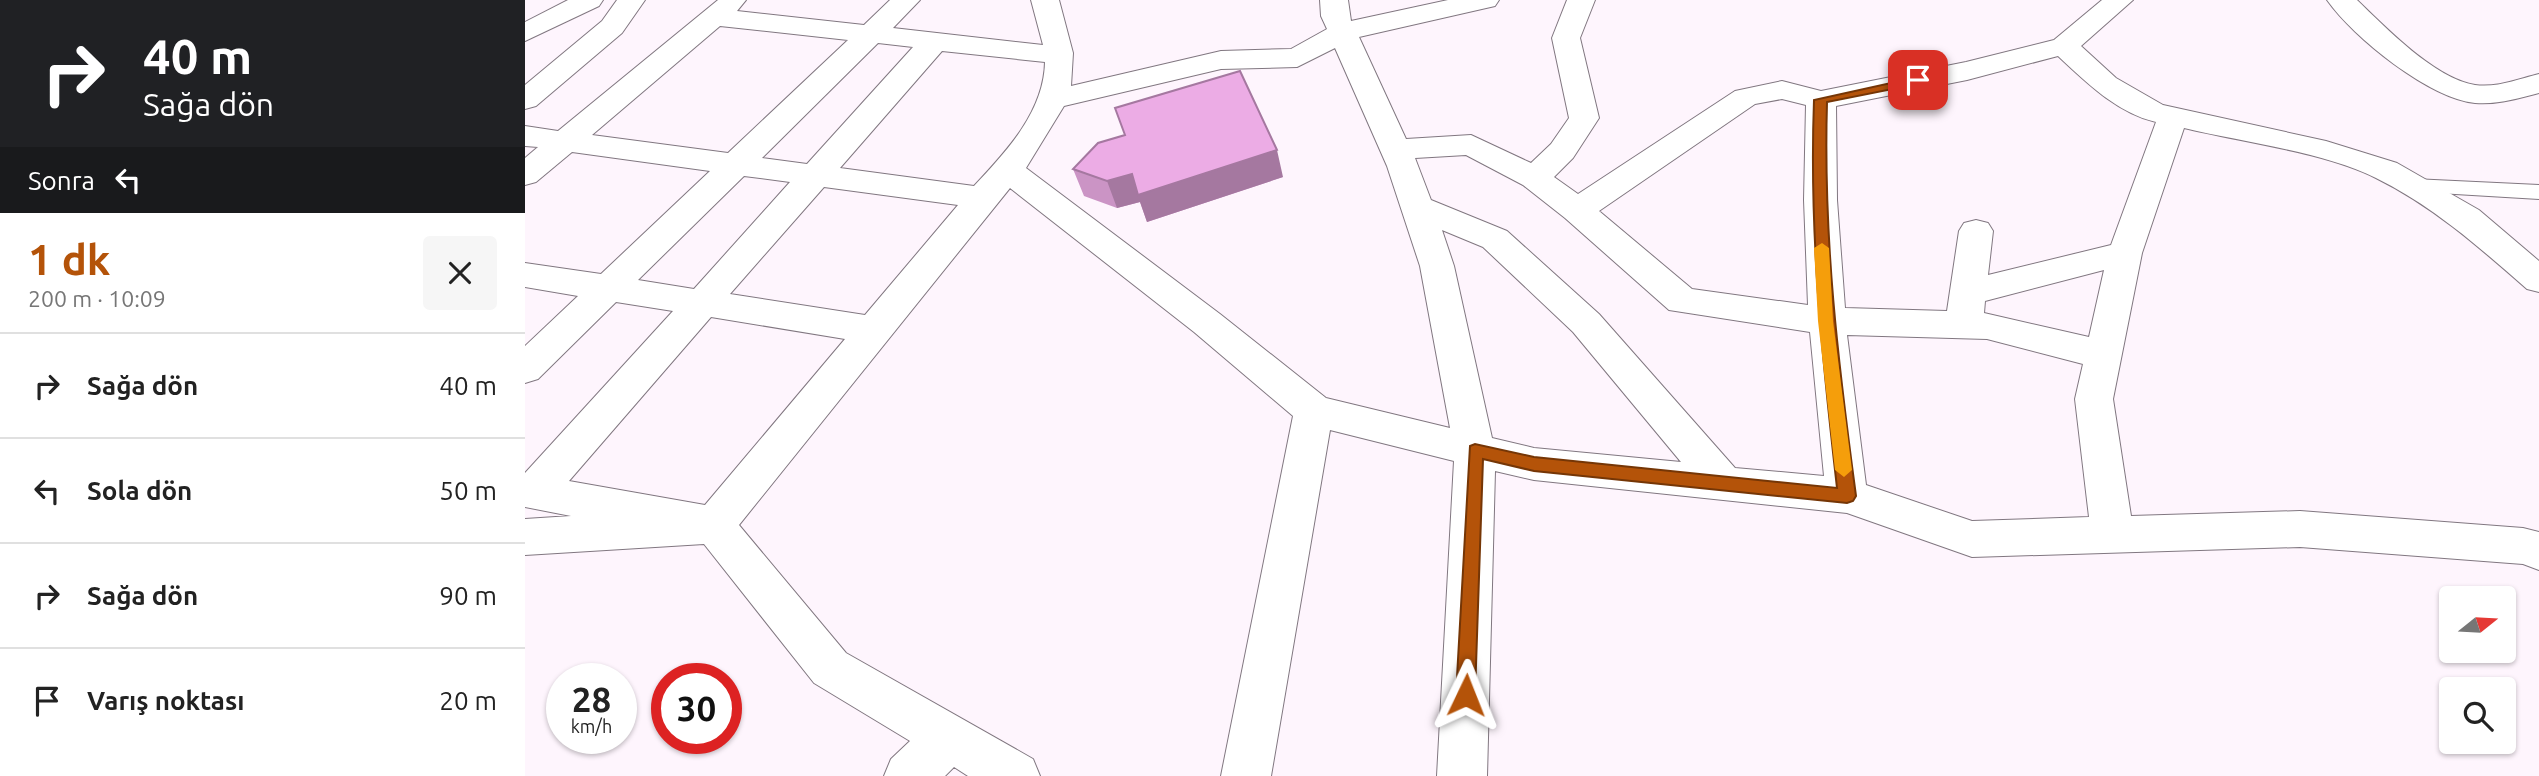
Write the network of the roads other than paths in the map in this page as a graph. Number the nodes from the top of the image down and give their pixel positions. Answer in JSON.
{"nodes":[{"id":1,"x":589,"y":0,"type":"edge"},
{"id":2,"x":631,"y":0,"type":"edge"},
{"id":3,"x":906,"y":0,"type":"edge"},
{"id":4,"x":1046,"y":0,"type":"edge"},
{"id":5,"x":1485,"y":0,"type":"edge"},
{"id":6,"x":1581,"y":0,"type":"edge"},
{"id":7,"x":2119,"y":0,"type":"edge"},
{"id":8,"x":2341,"y":0,"type":"edge"},
{"id":9,"x":1446,"y":5,"type":"edge"},
{"id":10,"x":725,"y":8,"type":"edge"},
{"id":11,"x":1338,"y":16,"type":"edge"},
{"id":12,"x":525,"y":33,"type":"edge"},
{"id":13,"x":870,"y":35,"type":"junction"},
{"id":14,"x":933,"y":43,"type":"junction"},
{"id":15,"x":2064,"y":47,"type":"junction"},
{"id":16,"x":1059,"y":55,"type":"junction"},
{"id":17,"x":2539,"y":83,"type":"edge"},
{"id":18,"x":1055,"y":99,"type":"junction"},
{"id":19,"x":525,"y":100,"type":"edge"},
{"id":20,"x":1821,"y":100,"type":"junction"},
{"id":21,"x":2173,"y":116,"type":"junction"},
{"id":22,"x":525,"y":136,"type":"edge"},
{"id":23,"x":565,"y":142,"type":"junction"},
{"id":24,"x":1395,"y":149,"type":"junction"},
{"id":25,"x":736,"y":164,"type":"junction"},
{"id":26,"x":817,"y":174,"type":"junction"},
{"id":27,"x":525,"y":175,"type":"edge"},
{"id":28,"x":1534,"y":178,"type":"junction"},
{"id":29,"x":995,"y":184,"type":"junction"},
{"id":30,"x":2413,"y":186,"type":"junction"},
{"id":31,"x":2539,"y":192,"type":"edge"},
{"id":32,"x":1416,"y":206,"type":"junction"},
{"id":33,"x":1577,"y":211,"type":"junction"},
{"id":34,"x":1976,"y":231,"type":"dead end"},
{"id":35,"x":2125,"y":253,"type":"junction"},
{"id":36,"x":525,"y":275,"type":"edge"},
{"id":37,"x":2539,"y":280,"type":"edge"},
{"id":38,"x":608,"y":288,"type":"junction"},
{"id":39,"x":701,"y":303,"type":"junction"},
{"id":40,"x":1966,"y":309,"type":"junction"},
{"id":41,"x":1825,"y":321,"type":"junction"},
{"id":42,"x":874,"y":330,"type":"junction"},
{"id":43,"x":2103,"y":355,"type":"junction"},
{"id":44,"x":525,"y":369,"type":"edge"},
{"id":45,"x":1314,"y":411,"type":"junction"},
{"id":46,"x":1475,"y":451,"type":"junction"},
{"id":47,"x":1723,"y":483,"type":"junction"},
{"id":48,"x":529,"y":491,"type":"edge"},
{"id":49,"x":1847,"y":496,"type":"junction"},
{"id":50,"x":715,"y":525,"type":"junction"},
{"id":51,"x":2112,"y":535,"type":"junction"},
{"id":52,"x":525,"y":537,"type":"edge"},
{"id":53,"x":2539,"y":551,"type":"edge"},
{"id":54,"x":950,"y":738,"type":"junction"},
{"id":55,"x":909,"y":776,"type":"edge"},
{"id":56,"x":1015,"y":776,"type":"edge"},
{"id":57,"x":1247,"y":776,"type":"edge"},
{"id":58,"x":1462,"y":776,"type":"edge"}],
"edges":[{"from":1,"to":12,"type":"street"},
{"from":2,"to":19,"type":"street"},
{"from":3,"to":13,"type":"street"},
{"from":4,"to":16,"type":"street"},
{"from":5,"to":9,"type":"street"},
{"from":6,"to":28,"type":"street"},
{"from":7,"to":15,"type":"street"},
{"from":8,"to":17,"type":"street"},
{"from":9,"to":11,"type":"street"},
{"from":10,"to":13,"type":"street"},
{"from":10,"to":23,"type":"street"},
{"from":11,"to":18,"type":"street"},
{"from":11,"to":24,"type":"street"},
{"from":13,"to":14,"type":"street"},
{"from":13,"to":25,"type":"street"},
{"from":14,"to":16,"type":"street"},
{"from":14,"to":26,"type":"street"},
{"from":15,"to":20,"type":"street"},
{"from":15,"to":21,"type":"street"},
{"from":16,"to":18,"type":"street"},
{"from":18,"to":29,"type":"street"},
{"from":20,"to":33,"type":"street"},
{"from":20,"to":41,"type":"street"},
{"from":21,"to":30,"type":"street"},
{"from":21,"to":35,"type":"street"},
{"from":22,"to":23,"type":"street"},
{"from":23,"to":25,"type":"street"},
{"from":23,"to":27,"type":"street"},
{"from":24,"to":28,"type":"street"},
{"from":24,"to":32,"type":"street"},
{"from":25,"to":26,"type":"street"},
{"from":25,"to":38,"type":"street"},
{"from":26,"to":29,"type":"street"},
{"from":26,"to":39,"type":"street"},
{"from":28,"to":33,"type":"street"},
{"from":29,"to":42,"type":"street"},
{"from":29,"to":45,"type":"street"},
{"from":30,"to":31,"type":"lane"},
{"from":30,"to":37,"type":"street"},
{"from":32,"to":46,"type":"street"},
{"from":32,"to":47,"type":"street"},
{"from":33,"to":41,"type":"street"},
{"from":34,"to":40,"type":"street"},
{"from":35,"to":40,"type":"street"},
{"from":35,"to":43,"type":"street"},
{"from":36,"to":38,"type":"street"},
{"from":38,"to":39,"type":"street"},
{"from":38,"to":44,"type":"street"},
{"from":39,"to":42,"type":"street"},
{"from":39,"to":48,"type":"street"},
{"from":40,"to":41,"type":"street"},
{"from":40,"to":43,"type":"street"},
{"from":41,"to":49,"type":"street"},
{"from":42,"to":50,"type":"street"},
{"from":43,"to":51,"type":"street"},
{"from":45,"to":46,"type":"street"},
{"from":45,"to":57,"type":"street"},
{"from":46,"to":47,"type":"street"},
{"from":46,"to":58,"type":"street"},
{"from":47,"to":49,"type":"street"},
{"from":48,"to":50,"type":"street"},
{"from":49,"to":51,"type":"street"},
{"from":50,"to":52,"type":"street"},
{"from":50,"to":54,"type":"street"},
{"from":51,"to":53,"type":"street"},
{"from":54,"to":55,"type":"street"},
{"from":54,"to":56,"type":"street"}]}
